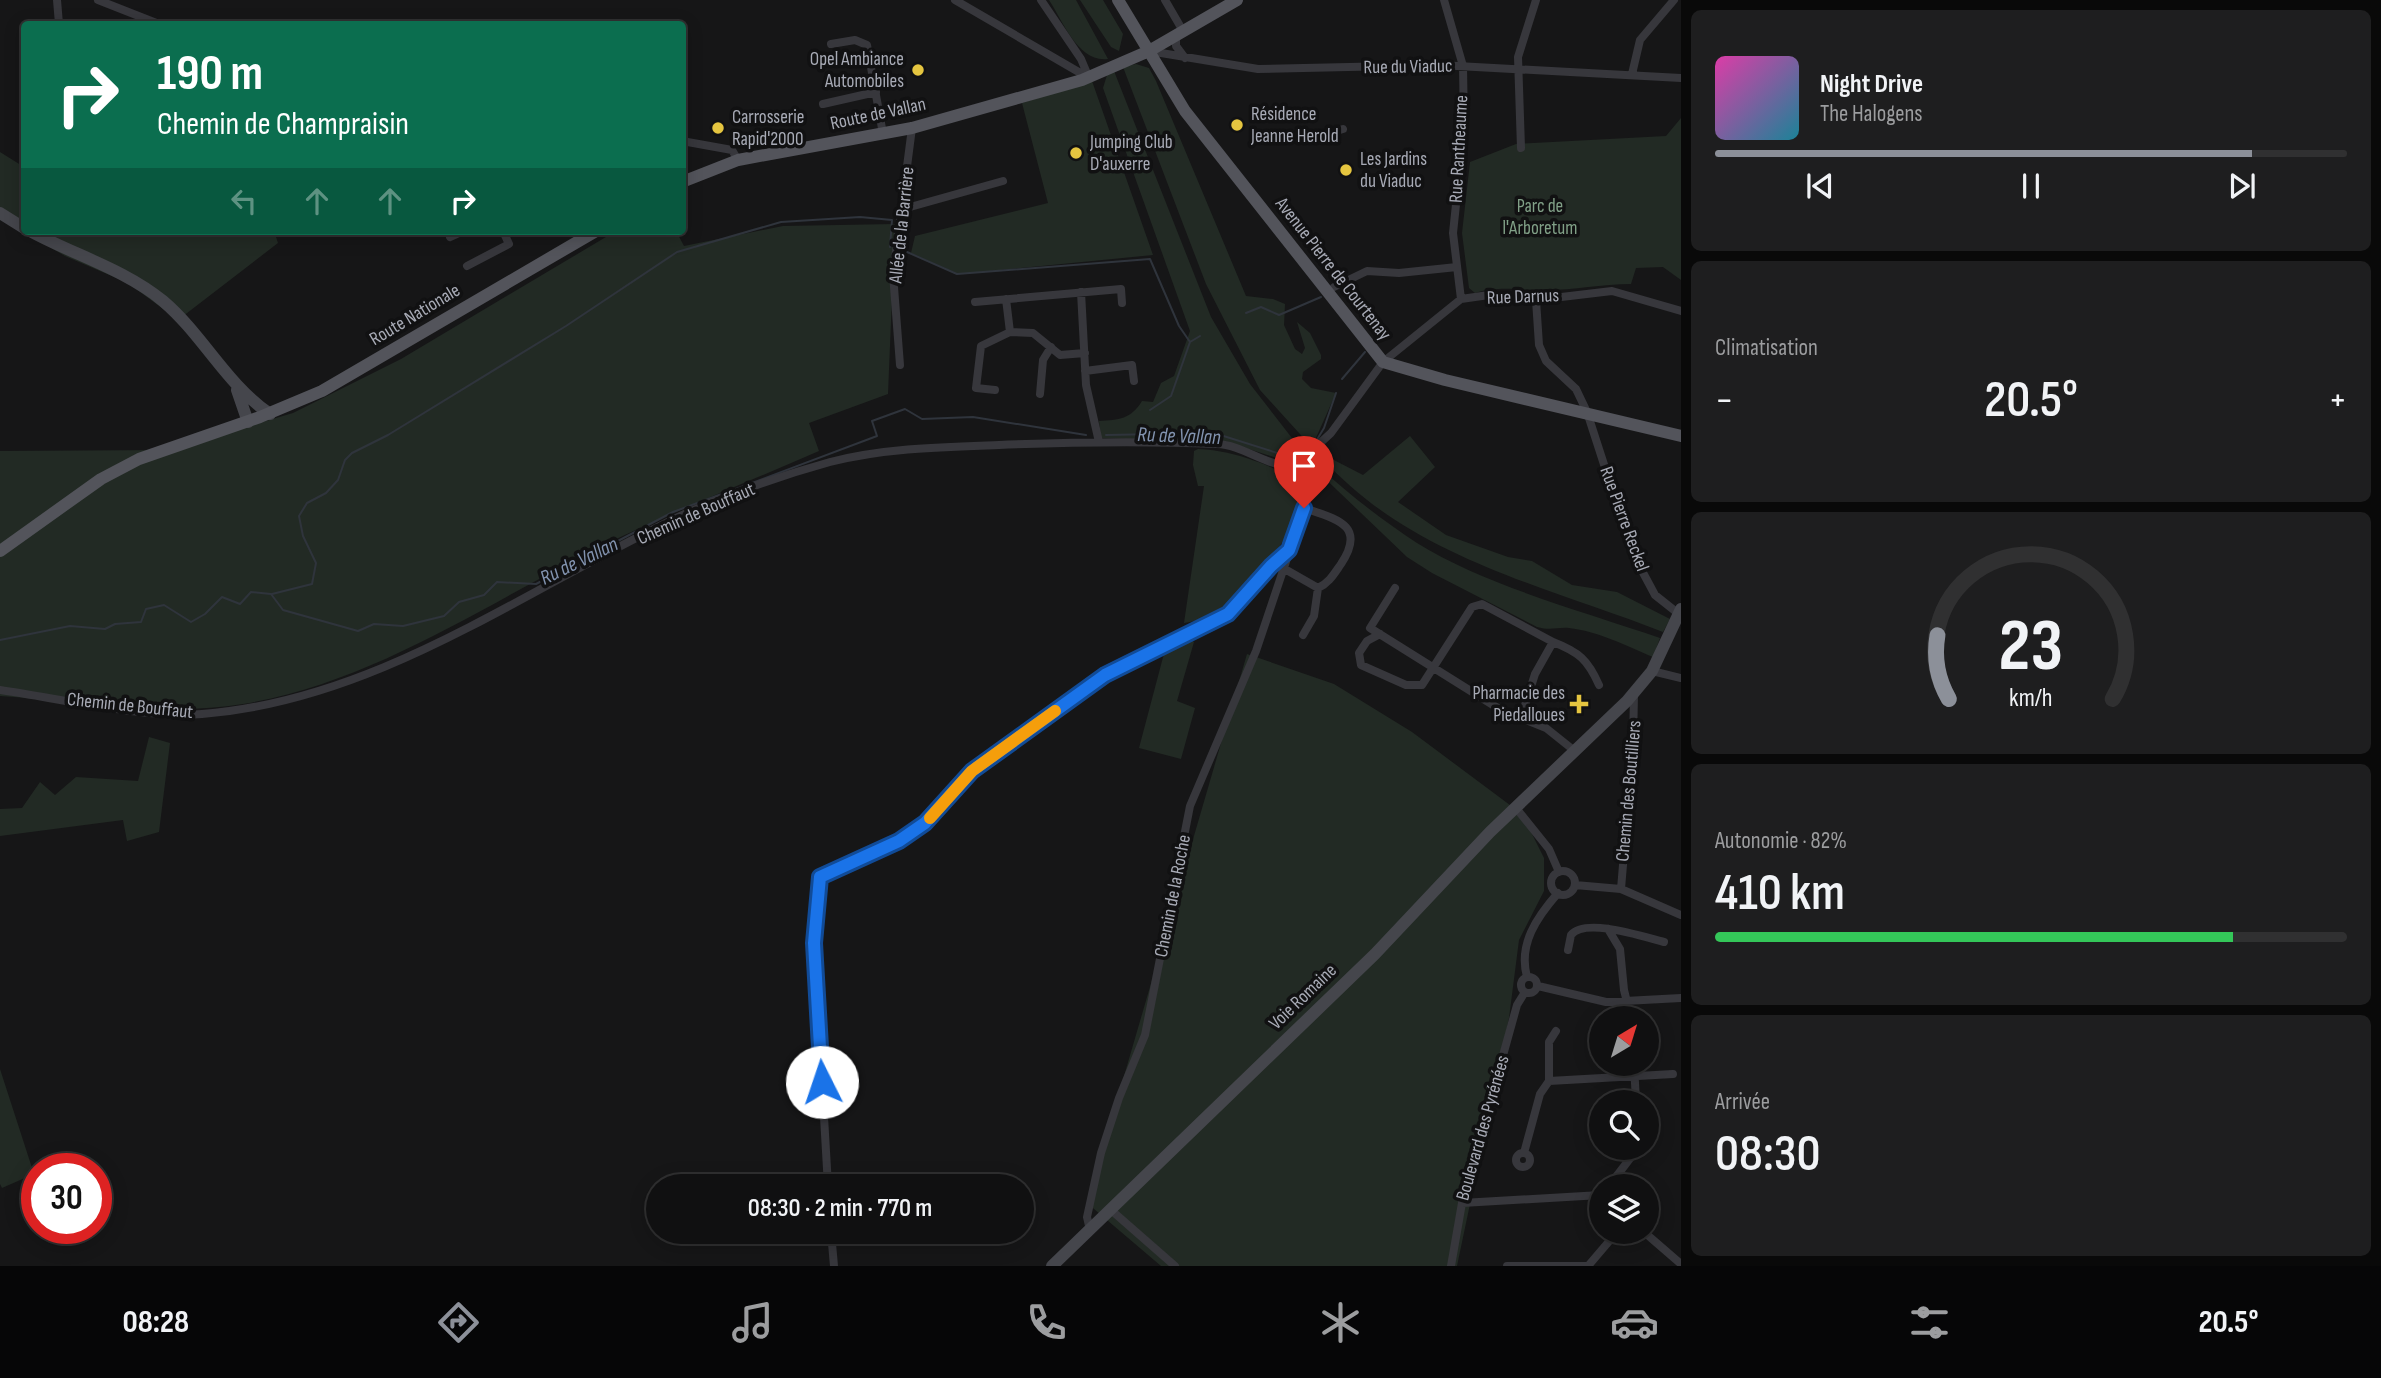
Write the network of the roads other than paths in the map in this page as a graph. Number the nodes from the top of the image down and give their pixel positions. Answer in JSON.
{"nodes":[{"id":1,"x":57,"y":0,"type":"edge"},
{"id":2,"x":98,"y":0,"type":"edge"},
{"id":3,"x":955,"y":0,"type":"edge"},
{"id":4,"x":1041,"y":0,"type":"edge"},
{"id":5,"x":1118,"y":0,"type":"edge"},
{"id":6,"x":1165,"y":0,"type":"edge"},
{"id":7,"x":1444,"y":0,"type":"edge"},
{"id":8,"x":1536,"y":0,"type":"edge"},
{"id":9,"x":1674,"y":0,"type":"edge"},
{"id":10,"x":1230,"y":2,"type":"edge"},
{"id":11,"x":59,"y":21,"type":"edge"},
{"id":12,"x":151,"y":21,"type":"edge"},
{"id":13,"x":1179,"y":33,"type":"junction"},
{"id":14,"x":831,"y":44,"type":"dead end"},
{"id":15,"x":1149,"y":51,"type":"junction"},
{"id":16,"x":1132,"y":58,"type":"junction"},
{"id":17,"x":1185,"y":58,"type":"junction"},
{"id":18,"x":1463,"y":66,"type":"junction"},
{"id":19,"x":1158,"y":67,"type":"junction"},
{"id":20,"x":1519,"y":68,"type":"junction"},
{"id":21,"x":1632,"y":74,"type":"junction"},
{"id":22,"x":1681,"y":78,"type":"edge"},
{"id":23,"x":1086,"y":79,"type":"junction"},
{"id":24,"x":876,"y":93,"type":"junction"},
{"id":25,"x":822,"y":104,"type":"dead end"},
{"id":26,"x":912,"y":128,"type":"junction"},
{"id":27,"x":1343,"y":130,"type":"dead end"},
{"id":28,"x":883,"y":134,"type":"junction"},
{"id":29,"x":1324,"y":135,"type":"dead end"},
{"id":30,"x":686,"y":142,"type":"edge"},
{"id":31,"x":1521,"y":148,"type":"dead end"},
{"id":32,"x":738,"y":160,"type":"junction"},
{"id":33,"x":686,"y":181,"type":"edge"},
{"id":34,"x":1003,"y":181,"type":"dead end"},
{"id":35,"x":903,"y":209,"type":"junction"},
{"id":36,"x":0,"y":213,"type":"edge"},
{"id":37,"x":21,"y":226,"type":"edge"},
{"id":38,"x":39,"y":235,"type":"edge"},
{"id":39,"x":454,"y":235,"type":"edge"},
{"id":40,"x":505,"y":235,"type":"edge"},
{"id":41,"x":589,"y":235,"type":"edge"},
{"id":42,"x":450,"y":237,"type":"dead end"},
{"id":43,"x":467,"y":266,"type":"dead end"},
{"id":44,"x":1457,"y":268,"type":"junction"},
{"id":45,"x":1334,"y":287,"type":"dead end"},
{"id":46,"x":1082,"y":292,"type":"junction"},
{"id":47,"x":1006,"y":299,"type":"junction"},
{"id":48,"x":1461,"y":299,"type":"junction"},
{"id":49,"x":1536,"y":300,"type":"junction"},
{"id":50,"x":975,"y":302,"type":"dead end"},
{"id":51,"x":1122,"y":303,"type":"dead end"},
{"id":52,"x":1681,"y":311,"type":"edge"},
{"id":53,"x":1010,"y":332,"type":"junction"},
{"id":54,"x":1051,"y":347,"type":"junction"},
{"id":55,"x":1085,"y":353,"type":"junction"},
{"id":56,"x":1383,"y":362,"type":"junction"},
{"id":57,"x":900,"y":365,"type":"dead end"},
{"id":58,"x":1085,"y":371,"type":"junction"},
{"id":59,"x":232,"y":380,"type":"junction"},
{"id":60,"x":1134,"y":381,"type":"dead end"},
{"id":61,"x":995,"y":390,"type":"dead end"},
{"id":62,"x":1040,"y":394,"type":"dead end"},
{"id":63,"x":1587,"y":412,"type":"junction"},
{"id":64,"x":270,"y":414,"type":"junction"},
{"id":65,"x":248,"y":422,"type":"junction"},
{"id":66,"x":1097,"y":436,"type":"junction"},
{"id":67,"x":1681,"y":436,"type":"edge"},
{"id":68,"x":1295,"y":466,"type":"junction"},
{"id":69,"x":1304,"y":508,"type":"junction"},
{"id":70,"x":1289,"y":550,"type":"junction"},
{"id":71,"x":0,"y":551,"type":"edge"},
{"id":72,"x":1283,"y":568,"type":"junction"},
{"id":73,"x":1318,"y":588,"type":"junction"},
{"id":74,"x":1395,"y":588,"type":"dead end"},
{"id":75,"x":1678,"y":617,"type":"edge"},
{"id":76,"x":1380,"y":634,"type":"junction"},
{"id":77,"x":1303,"y":635,"type":"dead end"},
{"id":78,"x":1553,"y":642,"type":"junction"},
{"id":79,"x":1434,"y":668,"type":"junction"},
{"id":80,"x":1652,"y":671,"type":"junction"},
{"id":81,"x":1681,"y":678,"type":"edge"},
{"id":82,"x":1599,"y":685,"type":"dead end"},
{"id":83,"x":0,"y":690,"type":"edge"},
{"id":84,"x":1634,"y":694,"type":"junction"},
{"id":85,"x":1521,"y":718,"type":"junction"},
{"id":86,"x":1576,"y":752,"type":"junction"},
{"id":87,"x":1516,"y":808,"type":"junction"},
{"id":88,"x":1559,"y":872,"type":"junction"},
{"id":89,"x":1575,"y":886,"type":"junction"},
{"id":90,"x":1621,"y":889,"type":"junction"},
{"id":91,"x":1558,"y":893,"type":"junction"},
{"id":92,"x":1681,"y":915,"type":"edge"},
{"id":93,"x":1608,"y":929,"type":"junction"},
{"id":94,"x":1664,"y":942,"type":"dead end"},
{"id":95,"x":1568,"y":950,"type":"dead end"},
{"id":96,"x":1527,"y":977,"type":"junction"},
{"id":97,"x":1538,"y":986,"type":"junction"},
{"id":98,"x":1525,"y":992,"type":"junction"},
{"id":99,"x":1681,"y":998,"type":"edge"},
{"id":100,"x":1628,"y":1002,"type":"junction"},
{"id":101,"x":1629,"y":1006,"type":"edge"},
{"id":102,"x":1556,"y":1031,"type":"dead end"},
{"id":103,"x":1673,"y":1074,"type":"dead end"},
{"id":104,"x":1635,"y":1078,"type":"junction"},
{"id":105,"x":1549,"y":1082,"type":"junction"},
{"id":106,"x":1636,"y":1090,"type":"edge"},
{"id":107,"x":1524,"y":1153,"type":"dead end"},
{"id":108,"x":1629,"y":1160,"type":"edge"},
{"id":109,"x":827,"y":1174,"type":"edge"},
{"id":110,"x":1618,"y":1174,"type":"edge"},
{"id":111,"x":1589,"y":1196,"type":"edge"},
{"id":112,"x":1462,"y":1203,"type":"junction"},
{"id":113,"x":1111,"y":1210,"type":"junction"},
{"id":114,"x":1090,"y":1230,"type":"junction"},
{"id":115,"x":832,"y":1244,"type":"edge"},
{"id":116,"x":1606,"y":1244,"type":"edge"},
{"id":117,"x":1658,"y":1244,"type":"edge"},
{"id":118,"x":1681,"y":1264,"type":"edge"},
{"id":119,"x":834,"y":1266,"type":"edge"},
{"id":120,"x":1052,"y":1266,"type":"edge"},
{"id":121,"x":1175,"y":1266,"type":"edge"},
{"id":122,"x":1451,"y":1266,"type":"edge"},
{"id":123,"x":1507,"y":1266,"type":"edge"},
{"id":124,"x":1587,"y":1266,"type":"edge"}],
"edges":[{"from":1,"to":11,"type":"street"},
{"from":2,"to":12,"type":"street"},
{"from":3,"to":23,"type":"street"},
{"from":4,"to":23,"type":"street"},
{"from":5,"to":15,"type":"main road","name":"Avenue Pierre de Courtenay"},
{"from":6,"to":13,"type":"street"},
{"from":7,"to":18,"type":"street","name":"Rue Rantheaume"},
{"from":8,"to":20,"type":"street"},
{"from":9,"to":21,"type":"street"},
{"from":10,"to":13,"type":"main road","name":"Route de Vallan"},
{"from":13,"to":15,"type":"main road","name":"Route de Vallan"},
{"from":13,"to":17,"type":"street"},
{"from":14,"to":24,"type":"street"},
{"from":15,"to":16,"type":"main road","name":"Route de Vallan"},
{"from":15,"to":17,"type":"street","name":"Rue du Viaduc"},
{"from":15,"to":19,"type":"main road","name":"Avenue Pierre de Courtenay"},
{"from":16,"to":19,"type":"main road"},
{"from":16,"to":23,"type":"main road","name":"Route de Vallan"},
{"from":17,"to":18,"type":"street","name":"Rue du Viaduc"},
{"from":18,"to":20,"type":"street","name":"Rue du Viaduc"},
{"from":18,"to":44,"type":"street","name":"Rue Rantheaume"},
{"from":19,"to":56,"type":"main road","name":"Avenue Pierre de Courtenay"},
{"from":20,"to":21,"type":"street","name":"Rue du Viaduc"},
{"from":20,"to":31,"type":"street"},
{"from":21,"to":22,"type":"street","name":"Rue du Viaduc"},
{"from":23,"to":26,"type":"main road","name":"Route de Vallan"},
{"from":24,"to":25,"type":"street"},
{"from":24,"to":28,"type":"street"},
{"from":26,"to":28,"type":"main road","name":"Route de Vallan"},
{"from":26,"to":35,"type":"street","name":"Allée de la Barrière"},
{"from":27,"to":29,"type":"street"},
{"from":28,"to":32,"type":"main road","name":"Route de Vallan"},
{"from":30,"to":32,"type":"street"},
{"from":32,"to":33,"type":"main road","name":"Route de Vallan"},
{"from":34,"to":35,"type":"street"},
{"from":35,"to":57,"type":"street","name":"Allée de la Barrière"},
{"from":36,"to":37,"type":"main road"},
{"from":38,"to":59,"type":"main road"},
{"from":39,"to":42,"type":"street"},
{"from":40,"to":43,"type":"street"},
{"from":41,"to":64,"type":"main road","name":"Route Nationale"},
{"from":44,"to":45,"type":"street"},
{"from":44,"to":48,"type":"street","name":"Rue Rantheaume"},
{"from":46,"to":47,"type":"street"},
{"from":46,"to":51,"type":"street"},
{"from":46,"to":55,"type":"street"},
{"from":47,"to":50,"type":"street"},
{"from":47,"to":53,"type":"street"},
{"from":48,"to":49,"type":"street","name":"Rue Darnus"},
{"from":48,"to":56,"type":"street","name":"Rue Darnus"},
{"from":49,"to":52,"type":"street","name":"Rue Darnus"},
{"from":49,"to":63,"type":"street","name":"Rue Pierre Reckel"},
{"from":53,"to":54,"type":"street"},
{"from":53,"to":61,"type":"street"},
{"from":54,"to":55,"type":"street"},
{"from":54,"to":62,"type":"street"},
{"from":55,"to":58,"type":"street"},
{"from":56,"to":63,"type":"main road","name":"Avenue Pierre de Courtenay"},
{"from":56,"to":68,"type":"street","name":"Rue Darnus"},
{"from":58,"to":60,"type":"street"},
{"from":58,"to":66,"type":"street"},
{"from":59,"to":64,"type":"main road"},
{"from":59,"to":65,"type":"main road"},
{"from":63,"to":67,"type":"main road","name":"Avenue Pierre de Courtenay"},
{"from":63,"to":75,"type":"street","name":"Rue Pierre Reckel"},
{"from":64,"to":65,"type":"main road","name":"Route Nationale"},
{"from":65,"to":71,"type":"main road","name":"Route Nationale"},
{"from":66,"to":68,"type":"street","name":"Chemin de Bouffaut"},
{"from":66,"to":83,"type":"street","name":"Chemin de Bouffaut"},
{"from":68,"to":69,"type":"street"},
{"from":69,"to":70,"type":"street","name":"Chemin de la Roche"},
{"from":69,"to":73,"type":"street"},
{"from":70,"to":72,"type":"street","name":"Chemin de la Roche"},
{"from":70,"to":109,"type":"street"},
{"from":72,"to":73,"type":"street"},
{"from":72,"to":114,"type":"street","name":"Chemin de la Roche"},
{"from":73,"to":77,"type":"street"},
{"from":74,"to":76,"type":"street"},
{"from":75,"to":80,"type":"main road","name":"Voie Romaine"},
{"from":76,"to":79,"type":"street"},
{"from":76,"to":79,"type":"street"},
{"from":78,"to":79,"type":"street"},
{"from":78,"to":82,"type":"street"},
{"from":78,"to":85,"type":"street"},
{"from":79,"to":85,"type":"street"},
{"from":80,"to":81,"type":"street"},
{"from":80,"to":84,"type":"main road","name":"Voie Romaine"},
{"from":84,"to":86,"type":"main road","name":"Voie Romaine"},
{"from":84,"to":90,"type":"street","name":"Chemin des Boutilliers"},
{"from":85,"to":86,"type":"street"},
{"from":86,"to":87,"type":"main road","name":"Voie Romaine"},
{"from":87,"to":88,"type":"street"},
{"from":87,"to":113,"type":"main road","name":"Voie Romaine"},
{"from":88,"to":89,"type":"street"},
{"from":88,"to":91,"type":"street"},
{"from":89,"to":90,"type":"street"},
{"from":89,"to":91,"type":"street"},
{"from":90,"to":92,"type":"street"},
{"from":91,"to":96,"type":"street"},
{"from":93,"to":94,"type":"street"},
{"from":93,"to":95,"type":"street"},
{"from":93,"to":100,"type":"street"},
{"from":96,"to":97,"type":"street"},
{"from":96,"to":98,"type":"street"},
{"from":97,"to":98,"type":"street"},
{"from":97,"to":100,"type":"street"},
{"from":98,"to":112,"type":"street","name":"Boulevard des Pyrénées"},
{"from":99,"to":100,"type":"street"},
{"from":100,"to":101,"type":"street"},
{"from":102,"to":105,"type":"street"},
{"from":103,"to":104,"type":"street"},
{"from":104,"to":105,"type":"street"},
{"from":104,"to":106,"type":"street"},
{"from":105,"to":107,"type":"street"},
{"from":108,"to":110,"type":"street"},
{"from":111,"to":112,"type":"street"},
{"from":112,"to":122,"type":"street","name":"Boulevard des Pyrénées"},
{"from":113,"to":114,"type":"main road","name":"Voie Romaine"},
{"from":113,"to":121,"type":"street"},
{"from":114,"to":120,"type":"main road","name":"Voie Romaine"},
{"from":115,"to":119,"type":"street"},
{"from":116,"to":124,"type":"street"},
{"from":117,"to":118,"type":"street"},
{"from":123,"to":124,"type":"street"}]}
